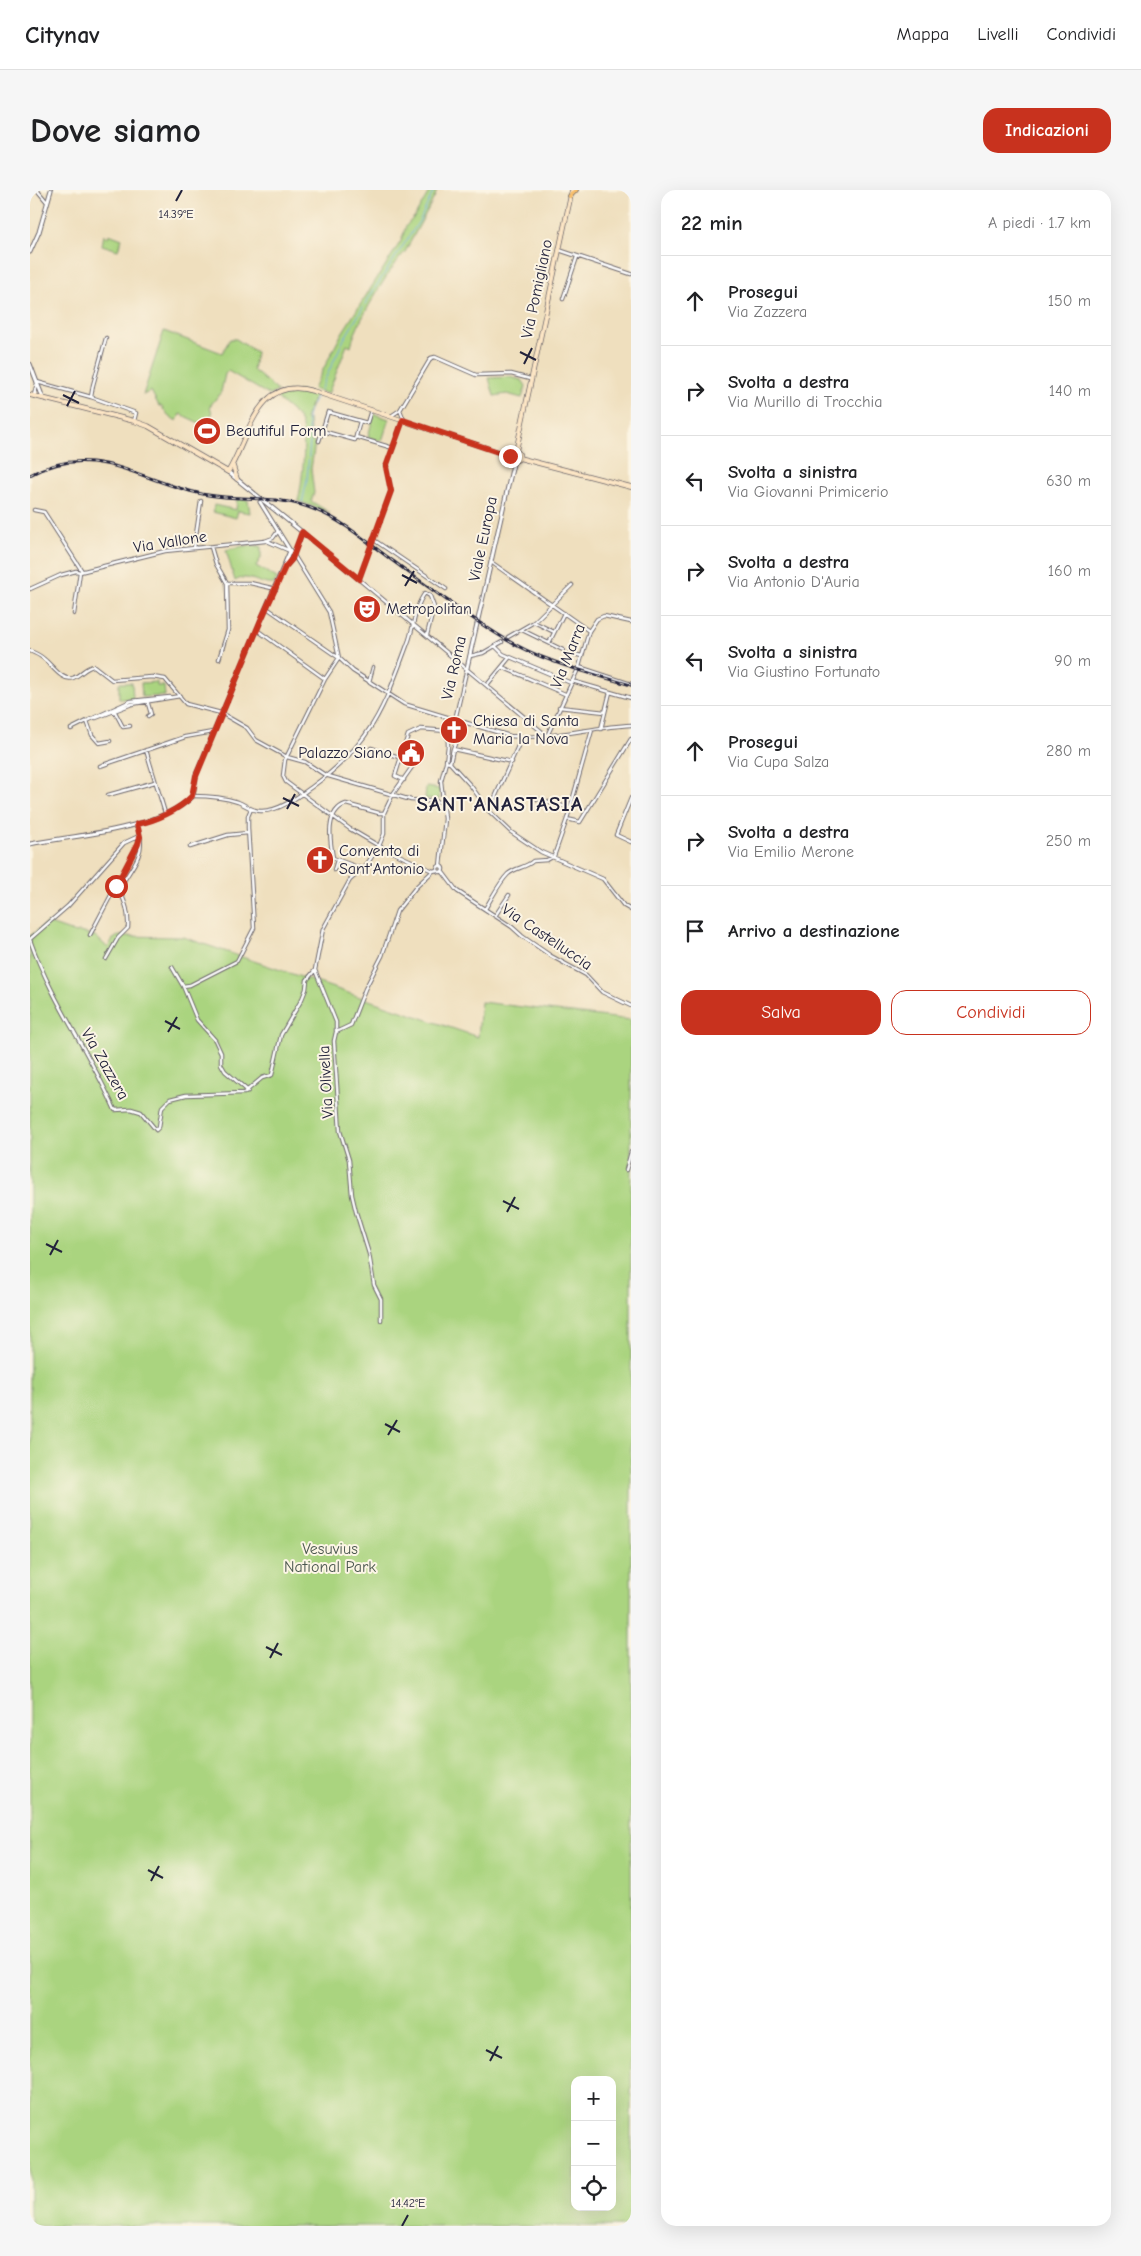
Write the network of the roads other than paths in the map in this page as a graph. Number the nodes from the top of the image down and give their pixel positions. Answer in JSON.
{"nodes":[{"id":1,"x":51,"y":190,"type":"edge"},
{"id":2,"x":572,"y":190,"type":"edge"},
{"id":3,"x":576,"y":190,"type":"edge"},
{"id":4,"x":38,"y":191,"type":"edge"},
{"id":5,"x":49,"y":195,"type":"junction"},
{"id":6,"x":570,"y":196,"type":"junction"},
{"id":7,"x":47,"y":202,"type":"junction"},
{"id":8,"x":559,"y":250,"type":"junction"},
{"id":9,"x":30,"y":252,"type":"edge"},
{"id":10,"x":577,"y":257,"type":"junction"},
{"id":11,"x":631,"y":269,"type":"edge"},
{"id":12,"x":630,"y":273,"type":"edge"},
{"id":13,"x":563,"y":299,"type":"dead end"},
{"id":14,"x":546,"y":333,"type":"dead end"},
{"id":15,"x":106,"y":338,"type":"dead end"},
{"id":16,"x":539,"y":339,"type":"junction"},
{"id":17,"x":30,"y":364,"type":"edge"},
{"id":18,"x":530,"y":379,"type":"junction"},
{"id":19,"x":36,"y":382,"type":"junction"},
{"id":20,"x":32,"y":395,"type":"edge"},
{"id":21,"x":91,"y":397,"type":"junction"},
{"id":22,"x":43,"y":398,"type":"junction"},
{"id":23,"x":118,"y":408,"type":"junction"},
{"id":24,"x":371,"y":410,"type":"junction"},
{"id":25,"x":400,"y":410,"type":"junction"},
{"id":26,"x":115,"y":416,"type":"junction"},
{"id":27,"x":391,"y":416,"type":"junction"},
{"id":28,"x":403,"y":420,"type":"junction"},
{"id":29,"x":134,"y":421,"type":"junction"},
{"id":30,"x":360,"y":422,"type":"junction"},
{"id":31,"x":322,"y":431,"type":"junction"},
{"id":32,"x":356,"y":437,"type":"junction"},
{"id":33,"x":319,"y":441,"type":"dead end"},
{"id":34,"x":394,"y":448,"type":"junction"},
{"id":35,"x":516,"y":452,"type":"junction"},
{"id":36,"x":510,"y":456,"type":"junction"},
{"id":37,"x":519,"y":458,"type":"junction"},
{"id":38,"x":514,"y":460,"type":"junction"},
{"id":39,"x":233,"y":464,"type":"junction"},
{"id":40,"x":220,"y":468,"type":"junction"},
{"id":41,"x":228,"y":472,"type":"junction"},
{"id":42,"x":237,"y":479,"type":"junction"},
{"id":43,"x":631,"y":487,"type":"edge"},
{"id":44,"x":256,"y":497,"type":"junction"},
{"id":45,"x":201,"y":501,"type":"dead end"},
{"id":46,"x":272,"y":508,"type":"junction"},
{"id":47,"x":34,"y":510,"type":"dead end"},
{"id":48,"x":265,"y":510,"type":"junction"},
{"id":49,"x":276,"y":532,"type":"junction"},
{"id":50,"x":302,"y":532,"type":"junction"},
{"id":51,"x":374,"y":540,"type":"junction"},
{"id":52,"x":265,"y":541,"type":"junction"},
{"id":53,"x":211,"y":547,"type":"junction"},
{"id":54,"x":194,"y":548,"type":"junction"},
{"id":55,"x":293,"y":556,"type":"junction"},
{"id":56,"x":491,"y":562,"type":"junction"},
{"id":57,"x":285,"y":567,"type":"junction"},
{"id":58,"x":81,"y":571,"type":"junction"},
{"id":59,"x":359,"y":579,"type":"junction"},
{"id":60,"x":227,"y":583,"type":"junction"},
{"id":61,"x":572,"y":585,"type":"dead end"},
{"id":62,"x":30,"y":589,"type":"edge"},
{"id":63,"x":276,"y":589,"type":"junction"},
{"id":64,"x":446,"y":589,"type":"dead end"},
{"id":65,"x":553,"y":605,"type":"junction"},
{"id":66,"x":267,"y":608,"type":"junction"},
{"id":67,"x":564,"y":613,"type":"junction"},
{"id":68,"x":74,"y":614,"type":"dead end"},
{"id":69,"x":477,"y":622,"type":"joint"},
{"id":70,"x":534,"y":622,"type":"junction"},
{"id":71,"x":631,"y":622,"type":"edge"},
{"id":72,"x":414,"y":624,"type":"junction"},
{"id":73,"x":257,"y":630,"type":"junction"},
{"id":74,"x":522,"y":630,"type":"junction"},
{"id":75,"x":589,"y":631,"type":"junction"},
{"id":76,"x":554,"y":632,"type":"junction"},
{"id":77,"x":426,"y":635,"type":"junction"},
{"id":78,"x":508,"y":637,"type":"dead end"},
{"id":79,"x":502,"y":642,"type":"dead end"},
{"id":80,"x":548,"y":643,"type":"junction"},
{"id":81,"x":495,"y":646,"type":"junction"},
{"id":82,"x":563,"y":650,"type":"dead end"},
{"id":83,"x":30,"y":651,"type":"edge"},
{"id":84,"x":568,"y":653,"type":"dead end"},
{"id":85,"x":470,"y":656,"type":"junction"},
{"id":86,"x":582,"y":656,"type":"junction"},
{"id":87,"x":510,"y":657,"type":"junction"},
{"id":88,"x":219,"y":658,"type":"dead end"},
{"id":89,"x":339,"y":658,"type":"junction"},
{"id":90,"x":502,"y":666,"type":"junction"},
{"id":91,"x":373,"y":667,"type":"dead end"},
{"id":92,"x":579,"y":667,"type":"junction"},
{"id":93,"x":467,"y":668,"type":"junction"},
{"id":94,"x":325,"y":679,"type":"junction"},
{"id":95,"x":369,"y":682,"type":"junction"},
{"id":96,"x":572,"y":682,"type":"junction"},
{"id":97,"x":631,"y":684,"type":"edge"},
{"id":98,"x":487,"y":685,"type":"junction"},
{"id":99,"x":610,"y":692,"type":"junction"},
{"id":100,"x":566,"y":694,"type":"junction"},
{"id":101,"x":388,"y":695,"type":"junction"},
{"id":102,"x":180,"y":696,"type":"junction"},
{"id":103,"x":631,"y":698,"type":"edge"},
{"id":104,"x":147,"y":700,"type":"junction"},
{"id":105,"x":559,"y":707,"type":"junction"},
{"id":106,"x":114,"y":710,"type":"junction"},
{"id":107,"x":605,"y":712,"type":"junction"},
{"id":108,"x":222,"y":714,"type":"junction"},
{"id":109,"x":148,"y":716,"type":"dead end"},
{"id":110,"x":447,"y":717,"type":"junction"},
{"id":111,"x":455,"y":720,"type":"junction"},
{"id":112,"x":87,"y":721,"type":"junction"},
{"id":113,"x":464,"y":722,"type":"junction"},
{"id":114,"x":631,"y":725,"type":"edge"},
{"id":115,"x":130,"y":726,"type":"dead end"},
{"id":116,"x":601,"y":728,"type":"junction"},
{"id":117,"x":71,"y":729,"type":"dead end"},
{"id":118,"x":592,"y":730,"type":"junction"},
{"id":119,"x":447,"y":731,"type":"junction"},
{"id":120,"x":215,"y":733,"type":"junction"},
{"id":121,"x":548,"y":736,"type":"junction"},
{"id":122,"x":522,"y":737,"type":"junction"},
{"id":123,"x":631,"y":739,"type":"edge"},
{"id":124,"x":110,"y":740,"type":"dead end"},
{"id":125,"x":371,"y":748,"type":"dead end"},
{"id":126,"x":452,"y":749,"type":"junction"},
{"id":127,"x":146,"y":750,"type":"junction"},
{"id":128,"x":287,"y":757,"type":"junction"},
{"id":129,"x":402,"y":758,"type":"junction"},
{"id":130,"x":420,"y":759,"type":"dead end"},
{"id":131,"x":446,"y":762,"type":"junction"},
{"id":132,"x":512,"y":762,"type":"junction"},
{"id":133,"x":450,"y":763,"type":"junction"},
{"id":134,"x":100,"y":766,"type":"dead end"},
{"id":135,"x":412,"y":767,"type":"joint"},
{"id":136,"x":328,"y":775,"type":"junction"},
{"id":137,"x":404,"y":780,"type":"junction"},
{"id":138,"x":155,"y":782,"type":"junction"},
{"id":139,"x":302,"y":794,"type":"junction"},
{"id":140,"x":393,"y":794,"type":"junction"},
{"id":141,"x":108,"y":795,"type":"dead end"},
{"id":142,"x":192,"y":796,"type":"junction"},
{"id":143,"x":530,"y":797,"type":"dead end"},
{"id":144,"x":631,"y":798,"type":"edge"},
{"id":145,"x":443,"y":802,"type":"junction"},
{"id":146,"x":570,"y":808,"type":"junction"},
{"id":147,"x":251,"y":809,"type":"junction"},
{"id":148,"x":489,"y":811,"type":"junction"},
{"id":149,"x":165,"y":813,"type":"junction"},
{"id":150,"x":384,"y":813,"type":"junction"},
{"id":151,"x":333,"y":816,"type":"junction"},
{"id":152,"x":567,"y":819,"type":"junction"},
{"id":153,"x":137,"y":824,"type":"junction"},
{"id":154,"x":248,"y":833,"type":"junction"},
{"id":155,"x":139,"y":837,"type":"junction"},
{"id":156,"x":631,"y":842,"type":"edge"},
{"id":157,"x":30,"y":844,"type":"edge"},
{"id":158,"x":379,"y":846,"type":"junction"},
{"id":159,"x":190,"y":847,"type":"dead end"},
{"id":160,"x":554,"y":856,"type":"junction"},
{"id":161,"x":337,"y":859,"type":"junction"},
{"id":162,"x":440,"y":866,"type":"junction"},
{"id":163,"x":363,"y":869,"type":"junction"},
{"id":164,"x":334,"y":870,"type":"dead end"},
{"id":165,"x":437,"y":870,"type":"junction"},
{"id":166,"x":433,"y":871,"type":"junction"},
{"id":167,"x":442,"y":871,"type":"junction"},
{"id":168,"x":510,"y":895,"type":"dead end"},
{"id":169,"x":485,"y":909,"type":"junction"},
{"id":170,"x":631,"y":910,"type":"edge"},
{"id":171,"x":496,"y":916,"type":"junction"},
{"id":172,"x":90,"y":935,"type":"dead end"},
{"id":173,"x":30,"y":939,"type":"edge"},
{"id":174,"x":106,"y":959,"type":"dead end"},
{"id":175,"x":172,"y":966,"type":"dead end"},
{"id":176,"x":315,"y":970,"type":"junction"},
{"id":177,"x":183,"y":986,"type":"junction"},
{"id":178,"x":631,"y":1006,"type":"edge"},
{"id":179,"x":336,"y":1032,"type":"junction"},
{"id":180,"x":248,"y":1091,"type":"junction"},
{"id":181,"x":631,"y":1152,"type":"edge"},
{"id":182,"x":626,"y":1170,"type":"dead end"},
{"id":183,"x":381,"y":1320,"type":"dead end"}],
"edges":[{"from":1,"to":5,"type":"street"},
{"from":2,"to":6,"type":"main road","name":"Via Pomigliano"},
{"from":3,"to":6,"type":"highway"},
{"from":4,"to":5,"type":"street"},
{"from":4,"to":7,"type":"street"},
{"from":5,"to":7,"type":"street"},
{"from":6,"to":8,"type":"main road","name":"Via Pomigliano"},
{"from":7,"to":9,"type":"street"},
{"from":8,"to":10,"type":"street"},
{"from":8,"to":16,"type":"main road","name":"Via Pomigliano"},
{"from":10,"to":12,"type":"street"},
{"from":10,"to":13,"type":"street"},
{"from":11,"to":12,"type":"street"},
{"from":14,"to":16,"type":"street"},
{"from":15,"to":21,"type":"street"},
{"from":16,"to":18,"type":"main road","name":"Via Pomigliano"},
{"from":17,"to":19,"type":"street"},
{"from":18,"to":25,"type":"street"},
{"from":18,"to":35,"type":"main road","name":"Via Pomigliano"},
{"from":19,"to":20,"type":"street"},
{"from":19,"to":21,"type":"street"},
{"from":19,"to":22,"type":"street"},
{"from":20,"to":22,"type":"main road"},
{"from":21,"to":23,"type":"street"},
{"from":22,"to":26,"type":"main road"},
{"from":23,"to":26,"type":"street"},
{"from":23,"to":29,"type":"street"},
{"from":24,"to":27,"type":"main road"},
{"from":24,"to":30,"type":"street"},
{"from":24,"to":39,"type":"main road"},
{"from":25,"to":27,"type":"street"},
{"from":25,"to":28,"type":"street"},
{"from":26,"to":29,"type":"main road"},
{"from":27,"to":28,"type":"main road"},
{"from":28,"to":34,"type":"street"},
{"from":28,"to":36,"type":"main road"},
{"from":29,"to":40,"type":"main road"},
{"from":30,"to":31,"type":"street"},
{"from":30,"to":32,"type":"street"},
{"from":31,"to":32,"type":"street"},
{"from":31,"to":33,"type":"street"},
{"from":32,"to":34,"type":"street"},
{"from":34,"to":51,"type":"street"},
{"from":35,"to":36,"type":"main road"},
{"from":35,"to":37,"type":"main road"},
{"from":36,"to":38,"type":"main road"},
{"from":37,"to":38,"type":"main road"},
{"from":37,"to":43,"type":"main road"},
{"from":38,"to":56,"type":"street","name":"Viale Europa"},
{"from":39,"to":40,"type":"main road"},
{"from":39,"to":41,"type":"main road"},
{"from":39,"to":42,"type":"main road"},
{"from":40,"to":41,"type":"main road"},
{"from":41,"to":42,"type":"street"},
{"from":42,"to":44,"type":"street"},
{"from":44,"to":46,"type":"street"},
{"from":44,"to":48,"type":"street"},
{"from":45,"to":54,"type":"street"},
{"from":46,"to":48,"type":"street"},
{"from":46,"to":50,"type":"street"},
{"from":47,"to":58,"type":"street"},
{"from":48,"to":49,"type":"street"},
{"from":49,"to":52,"type":"street","name":"Via Vallone"},
{"from":49,"to":55,"type":"street"},
{"from":50,"to":55,"type":"street"},
{"from":50,"to":59,"type":"street"},
{"from":51,"to":59,"type":"street"},
{"from":51,"to":64,"type":"street"},
{"from":52,"to":53,"type":"street","name":"Via Vallone"},
{"from":52,"to":55,"type":"street","name":"Via Vallone"},
{"from":53,"to":54,"type":"street","name":"Via Vallone"},
{"from":53,"to":60,"type":"street"},
{"from":54,"to":58,"type":"street","name":"Via Vallone"},
{"from":55,"to":57,"type":"street"},
{"from":55,"to":57,"type":"street"},
{"from":55,"to":89,"type":"street"},
{"from":56,"to":65,"type":"street"},
{"from":56,"to":69,"type":"street","name":"Viale Europa"},
{"from":57,"to":63,"type":"street"},
{"from":58,"to":62,"type":"street","name":"Via Vallone"},
{"from":58,"to":68,"type":"street"},
{"from":59,"to":72,"type":"street"},
{"from":60,"to":63,"type":"street"},
{"from":60,"to":88,"type":"street"},
{"from":61,"to":65,"type":"street"},
{"from":63,"to":66,"type":"street"},
{"from":65,"to":67,"type":"street"},
{"from":65,"to":70,"type":"street"},
{"from":66,"to":73,"type":"street"},
{"from":66,"to":89,"type":"street"},
{"from":67,"to":75,"type":"street"},
{"from":67,"to":76,"type":"street"},
{"from":69,"to":85,"type":"street","name":"Via Roma"},
{"from":70,"to":74,"type":"street"},
{"from":70,"to":76,"type":"street"},
{"from":71,"to":75,"type":"street","name":"Via Marra"},
{"from":72,"to":77,"type":"street"},
{"from":72,"to":77,"type":"street"},
{"from":72,"to":101,"type":"street"},
{"from":73,"to":94,"type":"street"},
{"from":73,"to":108,"type":"street"},
{"from":74,"to":78,"type":"street"},
{"from":74,"to":80,"type":"street"},
{"from":75,"to":86,"type":"street","name":"Via Marra"},
{"from":76,"to":80,"type":"street"},
{"from":77,"to":93,"type":"street"},
{"from":79,"to":81,"type":"street"},
{"from":80,"to":82,"type":"street"},
{"from":81,"to":85,"type":"street"},
{"from":81,"to":87,"type":"street"},
{"from":83,"to":102,"type":"street"},
{"from":84,"to":86,"type":"street"},
{"from":85,"to":93,"type":"street","name":"Via Roma"},
{"from":86,"to":92,"type":"street","name":"Via Marra"},
{"from":87,"to":90,"type":"street"},
{"from":87,"to":96,"type":"street"},
{"from":89,"to":94,"type":"street"},
{"from":89,"to":95,"type":"street"},
{"from":90,"to":98,"type":"street"},
{"from":90,"to":100,"type":"street"},
{"from":91,"to":95,"type":"street"},
{"from":92,"to":96,"type":"street","name":"Via Marra"},
{"from":92,"to":97,"type":"street"},
{"from":93,"to":98,"type":"street"},
{"from":93,"to":111,"type":"street","name":"Via Roma"},
{"from":94,"to":128,"type":"street"},
{"from":95,"to":101,"type":"street"},
{"from":96,"to":99,"type":"street"},
{"from":96,"to":100,"type":"street","name":"Via Marra"},
{"from":98,"to":121,"type":"street"},
{"from":99,"to":103,"type":"street"},
{"from":99,"to":107,"type":"street"},
{"from":100,"to":105,"type":"street","name":"Via Marra"},
{"from":101,"to":110,"type":"street"},
{"from":101,"to":136,"type":"street"},
{"from":102,"to":104,"type":"street"},
{"from":102,"to":108,"type":"street"},
{"from":104,"to":106,"type":"street"},
{"from":104,"to":109,"type":"street"},
{"from":105,"to":107,"type":"street"},
{"from":105,"to":121,"type":"street","name":"Via Marra"},
{"from":106,"to":112,"type":"street"},
{"from":106,"to":115,"type":"street"},
{"from":107,"to":116,"type":"street"},
{"from":108,"to":120,"type":"street"},
{"from":108,"to":128,"type":"street"},
{"from":110,"to":111,"type":"street"},
{"from":110,"to":119,"type":"street"},
{"from":111,"to":113,"type":"street"},
{"from":112,"to":117,"type":"street"},
{"from":112,"to":124,"type":"street"},
{"from":113,"to":122,"type":"street"},
{"from":113,"to":126,"type":"street"},
{"from":114,"to":116,"type":"street"},
{"from":116,"to":118,"type":"street"},
{"from":118,"to":121,"type":"street"},
{"from":118,"to":146,"type":"street"},
{"from":119,"to":129,"type":"street"},
{"from":119,"to":131,"type":"street"},
{"from":120,"to":127,"type":"street"},
{"from":120,"to":142,"type":"street"},
{"from":121,"to":122,"type":"street"},
{"from":122,"to":132,"type":"street"},
{"from":123,"to":152,"type":"street"},
{"from":125,"to":129,"type":"street"},
{"from":126,"to":132,"type":"street"},
{"from":126,"to":133,"type":"street"},
{"from":127,"to":134,"type":"street"},
{"from":127,"to":138,"type":"street"},
{"from":128,"to":136,"type":"street"},
{"from":128,"to":139,"type":"street"},
{"from":129,"to":137,"type":"street"},
{"from":130,"to":135,"type":"street"},
{"from":131,"to":133,"type":"street"},
{"from":131,"to":145,"type":"street"},
{"from":132,"to":148,"type":"street"},
{"from":133,"to":148,"type":"street"},
{"from":135,"to":137,"type":"street"},
{"from":136,"to":139,"type":"street"},
{"from":136,"to":140,"type":"street"},
{"from":137,"to":140,"type":"street"},
{"from":138,"to":141,"type":"street"},
{"from":138,"to":149,"type":"street"},
{"from":139,"to":147,"type":"street"},
{"from":139,"to":151,"type":"street"},
{"from":140,"to":145,"type":"street"},
{"from":140,"to":150,"type":"street"},
{"from":142,"to":147,"type":"street"},
{"from":142,"to":149,"type":"street"},
{"from":143,"to":146,"type":"street"},
{"from":144,"to":156,"type":"street"},
{"from":145,"to":162,"type":"street"},
{"from":146,"to":152,"type":"street"},
{"from":147,"to":154,"type":"street"},
{"from":148,"to":160,"type":"street"},
{"from":149,"to":153,"type":"street"},
{"from":150,"to":151,"type":"street"},
{"from":150,"to":158,"type":"street"},
{"from":151,"to":158,"type":"street"},
{"from":151,"to":161,"type":"street"},
{"from":152,"to":160,"type":"street"},
{"from":153,"to":155,"type":"street"},
{"from":153,"to":157,"type":"street"},
{"from":154,"to":159,"type":"street"},
{"from":154,"to":177,"type":"street"},
{"from":155,"to":172,"type":"street"},
{"from":155,"to":173,"type":"street"},
{"from":155,"to":174,"type":"street"},
{"from":158,"to":163,"type":"street","name":"Via Zazzera"},
{"from":158,"to":166,"type":"street"},
{"from":160,"to":169,"type":"street"},
{"from":160,"to":170,"type":"street"},
{"from":161,"to":163,"type":"street"},
{"from":161,"to":164,"type":"street"},
{"from":162,"to":165,"type":"street"},
{"from":162,"to":167,"type":"street","name":"Via Castelluccia"},
{"from":163,"to":176,"type":"street","name":"Via Zazzera"},
{"from":165,"to":166,"type":"street"},
{"from":165,"to":167,"type":"street"},
{"from":166,"to":179,"type":"street","name":"Via Olivella"},
{"from":167,"to":169,"type":"street","name":"Via Castelluccia"},
{"from":168,"to":171,"type":"street"},
{"from":169,"to":171,"type":"street","name":"Via Castelluccia"},
{"from":171,"to":178,"type":"street","name":"Via Castelluccia"},
{"from":173,"to":180,"type":"street","name":"Via Zazzera"},
{"from":175,"to":177,"type":"street"},
{"from":176,"to":179,"type":"street"},
{"from":176,"to":180,"type":"street","name":"Via Zazzera"},
{"from":177,"to":180,"type":"street"},
{"from":179,"to":183,"type":"street","name":"Via Olivella"},
{"from":181,"to":182,"type":"street"}]}
